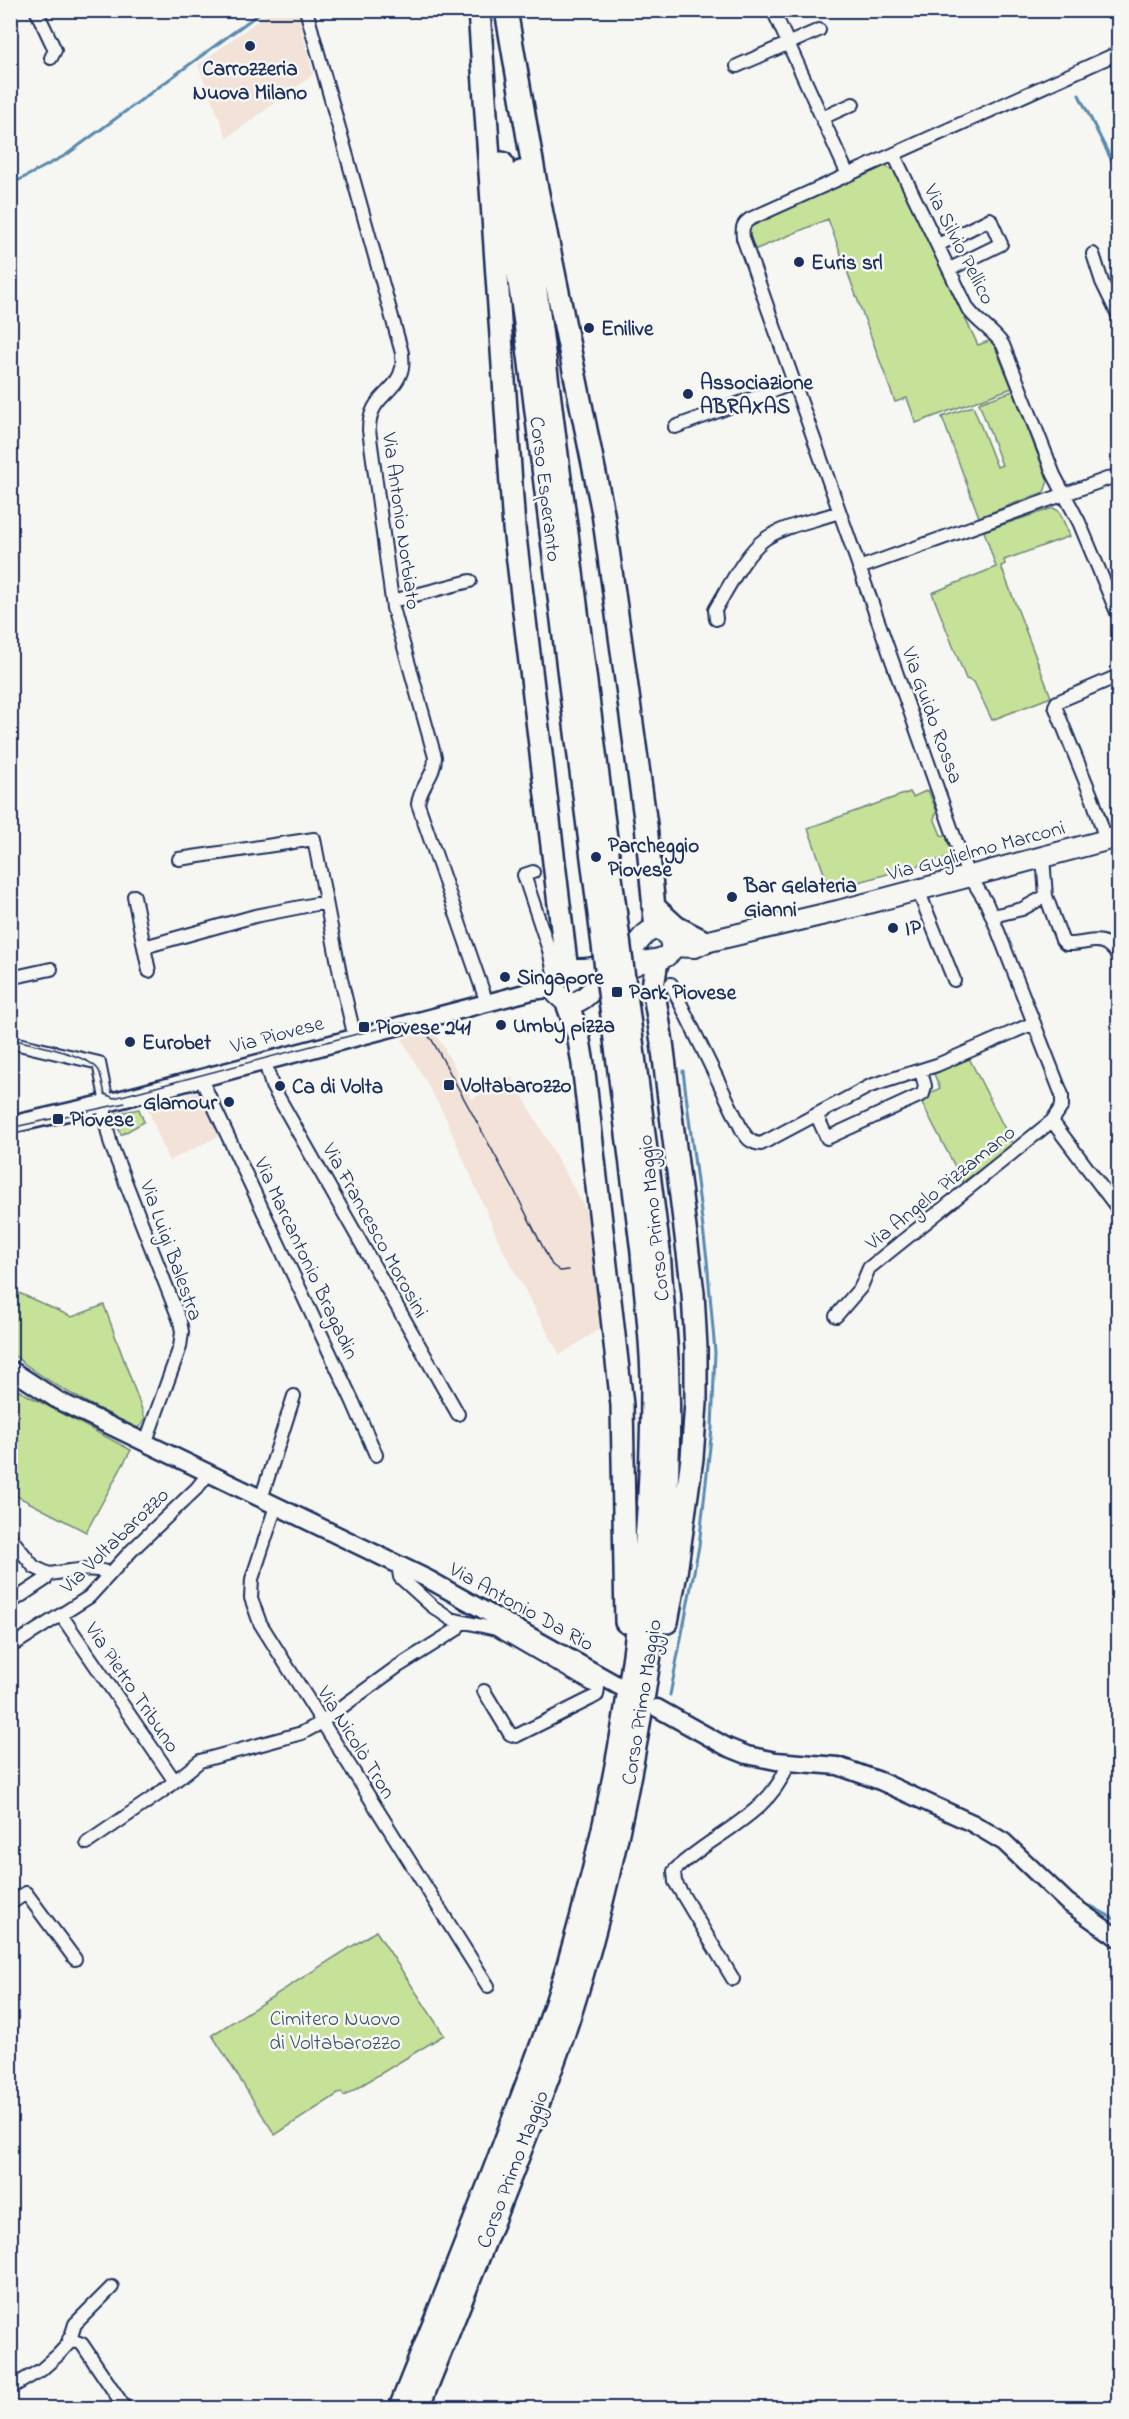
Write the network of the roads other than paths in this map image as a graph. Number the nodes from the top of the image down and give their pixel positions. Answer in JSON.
{"nodes":[{"id":1,"x":36,"y":10,"type":"edge"},
{"id":2,"x":306,"y":10,"type":"edge"},
{"id":3,"x":480,"y":10,"type":"edge"},
{"id":4,"x":505,"y":10,"type":"edge"},
{"id":5,"x":773,"y":10,"type":"edge"},
{"id":6,"x":819,"y":30,"type":"dead end"},
{"id":7,"x":787,"y":44,"type":"junction"},
{"id":8,"x":1119,"y":53,"type":"edge"},
{"id":9,"x":51,"y":58,"type":"dead end"},
{"id":10,"x":737,"y":66,"type":"dead end"},
{"id":11,"x":853,"y":104,"type":"dead end"},
{"id":12,"x":822,"y":118,"type":"junction"},
{"id":13,"x":894,"y":155,"type":"junction"},
{"id":14,"x":848,"y":175,"type":"junction"},
{"id":15,"x":938,"y":244,"type":"junction"},
{"id":16,"x":1093,"y":254,"type":"dead end"},
{"id":17,"x":950,"y":269,"type":"junction"},
{"id":18,"x":1119,"y":315,"type":"edge"},
{"id":19,"x":794,"y":382,"type":"junction"},
{"id":20,"x":675,"y":427,"type":"dead end"},
{"id":21,"x":1119,"y":475,"type":"edge"},
{"id":22,"x":1064,"y":494,"type":"junction"},
{"id":23,"x":839,"y":512,"type":"junction"},
{"id":24,"x":859,"y":568,"type":"junction"},
{"id":25,"x":470,"y":581,"type":"dead end"},
{"id":26,"x":392,"y":601,"type":"junction"},
{"id":27,"x":1119,"y":615,"type":"edge"},
{"id":28,"x":716,"y":619,"type":"dead end"},
{"id":29,"x":1119,"y":676,"type":"edge"},
{"id":30,"x":580,"y":699,"type":"junction"},
{"id":31,"x":1112,"y":838,"type":"edge"},
{"id":32,"x":1043,"y":857,"type":"junction"},
{"id":33,"x":179,"y":859,"type":"dead end"},
{"id":34,"x":533,"y":872,"type":"dead end"},
{"id":35,"x":969,"y":876,"type":"junction"},
{"id":36,"x":918,"y":890,"type":"junction"},
{"id":37,"x":134,"y":896,"type":"dead end"},
{"id":38,"x":1046,"y":896,"type":"junction"},
{"id":39,"x":326,"y":902,"type":"junction"},
{"id":40,"x":653,"y":906,"type":"junction"},
{"id":41,"x":994,"y":921,"type":"junction"},
{"id":42,"x":656,"y":928,"type":"junction"},
{"id":43,"x":705,"y":942,"type":"junction"},
{"id":44,"x":144,"y":947,"type":"junction"},
{"id":45,"x":664,"y":954,"type":"junction"},
{"id":46,"x":1119,"y":956,"type":"edge"},
{"id":47,"x":614,"y":966,"type":"joint"},
{"id":48,"x":51,"y":969,"type":"dead end"},
{"id":49,"x":149,"y":971,"type":"dead end"},
{"id":50,"x":10,"y":978,"type":"edge"},
{"id":51,"x":954,"y":980,"type":"dead end"},
{"id":52,"x":671,"y":984,"type":"dead end"},
{"id":53,"x":561,"y":986,"type":"junction"},
{"id":54,"x":487,"y":1003,"type":"junction"},
{"id":55,"x":1034,"y":1023,"type":"junction"},
{"id":56,"x":355,"y":1038,"type":"junction"},
{"id":57,"x":10,"y":1042,"type":"edge"},
{"id":58,"x":266,"y":1062,"type":"junction"},
{"id":59,"x":921,"y":1071,"type":"junction"},
{"id":60,"x":201,"y":1079,"type":"junction"},
{"id":61,"x":107,"y":1103,"type":"junction"},
{"id":62,"x":817,"y":1116,"type":"junction"},
{"id":63,"x":1052,"y":1121,"type":"junction"},
{"id":64,"x":10,"y":1125,"type":"edge"},
{"id":65,"x":1119,"y":1209,"type":"edge"},
{"id":66,"x":836,"y":1316,"type":"dead end"},
{"id":67,"x":10,"y":1369,"type":"edge"},
{"id":68,"x":294,"y":1396,"type":"dead end"},
{"id":69,"x":458,"y":1414,"type":"dead end"},
{"id":70,"x":145,"y":1444,"type":"junction"},
{"id":71,"x":376,"y":1455,"type":"dead end"},
{"id":72,"x":208,"y":1474,"type":"junction"},
{"id":73,"x":268,"y":1502,"type":"junction"},
{"id":74,"x":10,"y":1538,"type":"edge"},
{"id":75,"x":402,"y":1566,"type":"junction"},
{"id":76,"x":49,"y":1574,"type":"junction"},
{"id":77,"x":110,"y":1574,"type":"junction"},
{"id":78,"x":10,"y":1603,"type":"edge"},
{"id":79,"x":61,"y":1615,"type":"junction"},
{"id":80,"x":460,"y":1622,"type":"junction"},
{"id":81,"x":10,"y":1647,"type":"edge"},
{"id":82,"x":619,"y":1686,"type":"dead end"},
{"id":83,"x":484,"y":1691,"type":"dead end"},
{"id":84,"x":657,"y":1708,"type":"dead end"},
{"id":85,"x":322,"y":1722,"type":"junction"},
{"id":86,"x":788,"y":1763,"type":"junction"},
{"id":87,"x":174,"y":1780,"type":"junction"},
{"id":88,"x":620,"y":1786,"type":"junction"},
{"id":89,"x":87,"y":1843,"type":"dead end"},
{"id":90,"x":10,"y":1904,"type":"edge"},
{"id":91,"x":1119,"y":1938,"type":"edge"},
{"id":92,"x":75,"y":1959,"type":"dead end"},
{"id":93,"x":732,"y":1979,"type":"dead end"},
{"id":94,"x":488,"y":1986,"type":"dead end"},
{"id":95,"x":112,"y":2288,"type":"dead end"},
{"id":96,"x":69,"y":2339,"type":"junction"},
{"id":97,"x":10,"y":2388,"type":"edge"},
{"id":98,"x":125,"y":2409,"type":"edge"},
{"id":99,"x":400,"y":2409,"type":"edge"},
{"id":100,"x":418,"y":2409,"type":"edge"}],
"edges":[{"from":1,"to":9,"type":"street"},
{"from":2,"to":26,"type":"street","name":"Via Antonio Norbiato"},
{"from":3,"to":30,"type":"highway","name":"Corso Esperanto"},
{"from":3,"to":53,"type":"highway"},
{"from":4,"to":30,"type":"highway","name":"Corso Esperanto"},
{"from":4,"to":40,"type":"highway"},
{"from":5,"to":7,"type":"street"},
{"from":6,"to":7,"type":"street"},
{"from":7,"to":10,"type":"street"},
{"from":7,"to":12,"type":"street"},
{"from":8,"to":13,"type":"street"},
{"from":11,"to":12,"type":"street"},
{"from":12,"to":14,"type":"street"},
{"from":13,"to":14,"type":"street"},
{"from":13,"to":15,"type":"street","name":"Via Silvio Pellico"},
{"from":14,"to":19,"type":"street","name":"Via Guido Rossa"},
{"from":15,"to":17,"type":"street","name":"Via Silvio Pellico"},
{"from":15,"to":17,"type":"street"},
{"from":16,"to":18,"type":"street"},
{"from":17,"to":22,"type":"street","name":"Via Silvio Pellico"},
{"from":19,"to":20,"type":"street"},
{"from":19,"to":23,"type":"street","name":"Via Guido Rossa"},
{"from":21,"to":22,"type":"street"},
{"from":22,"to":24,"type":"street"},
{"from":22,"to":27,"type":"street","name":"Via Silvio Pellico"},
{"from":23,"to":24,"type":"street","name":"Via Guido Rossa"},
{"from":23,"to":28,"type":"street"},
{"from":24,"to":35,"type":"street","name":"Via Guido Rossa"},
{"from":25,"to":26,"type":"street"},
{"from":26,"to":54,"type":"street","name":"Via Antonio Norbiato"},
{"from":29,"to":31,"type":"street"},
{"from":30,"to":47,"type":"highway","name":"Corso Esperanto","bridge":true},
{"from":31,"to":32,"type":"main road","name":"Via Guglielmo Marconi"},
{"from":32,"to":35,"type":"main road","name":"Via Guglielmo Marconi"},
{"from":32,"to":38,"type":"street"},
{"from":33,"to":39,"type":"street"},
{"from":34,"to":53,"type":"street"},
{"from":35,"to":36,"type":"main road","name":"Via Guglielmo Marconi"},
{"from":35,"to":41,"type":"street"},
{"from":36,"to":43,"type":"main road","name":"Via Guglielmo Marconi"},
{"from":36,"to":51,"type":"street"},
{"from":37,"to":44,"type":"street"},
{"from":38,"to":41,"type":"street"},
{"from":38,"to":46,"type":"street"},
{"from":39,"to":44,"type":"street"},
{"from":39,"to":56,"type":"street"},
{"from":40,"to":42,"type":"highway"},
{"from":40,"to":43,"type":"highway"},
{"from":41,"to":55,"type":"street"},
{"from":42,"to":45,"type":"main road"},
{"from":42,"to":53,"type":"main road","name":"Via Piovese"},
{"from":43,"to":45,"type":"main road","name":"Via Guglielmo Marconi"},
{"from":44,"to":49,"type":"street"},
{"from":45,"to":53,"type":"main road","name":"Via Piovese"},
{"from":45,"to":88,"type":"highway"},
{"from":47,"to":88,"type":"highway","name":"Corso Primo Maggio","bridge":true},
{"from":48,"to":50,"type":"street"},
{"from":52,"to":62,"type":"street"},
{"from":53,"to":54,"type":"street","name":"Via Piovese"},
{"from":53,"to":88,"type":"highway"},
{"from":54,"to":56,"type":"street","name":"Via Piovese"},
{"from":55,"to":59,"type":"street"},
{"from":55,"to":63,"type":"street"},
{"from":56,"to":58,"type":"street","name":"Via Piovese"},
{"from":57,"to":61,"type":"street","name":"Via Luigi Balestra"},
{"from":58,"to":60,"type":"street","name":"Via Piovese"},
{"from":58,"to":69,"type":"street","name":"Via Francesco Morosini"},
{"from":59,"to":62,"type":"street"},
{"from":59,"to":62,"type":"street"},
{"from":60,"to":61,"type":"street","name":"Via Piovese"},
{"from":60,"to":71,"type":"street","name":"Via Marcantonio Bragadin"},
{"from":61,"to":64,"type":"street","name":"Via Piovese"},
{"from":61,"to":70,"type":"street","name":"Via Luigi Balestra"},
{"from":63,"to":65,"type":"street"},
{"from":63,"to":66,"type":"street","name":"Via Angelo Pizzamano"},
{"from":67,"to":70,"type":"street","name":"Via Antonio Da Rio"},
{"from":68,"to":73,"type":"street"},
{"from":70,"to":72,"type":"street","name":"Via Antonio Da Rio"},
{"from":72,"to":73,"type":"street","name":"Via Antonio Da Rio"},
{"from":72,"to":77,"type":"street","name":"Via Voltabarozzo"},
{"from":73,"to":75,"type":"street","name":"Via Antonio Da Rio"},
{"from":73,"to":85,"type":"street","name":"Via Nicolò Tron"},
{"from":74,"to":76,"type":"street"},
{"from":75,"to":80,"type":"street","name":"Via Antonio Da Rio"},
{"from":75,"to":82,"type":"street","name":"Via Antonio Da Rio"},
{"from":76,"to":77,"type":"street"},
{"from":76,"to":78,"type":"street"},
{"from":77,"to":79,"type":"street","name":"Via Voltabarozzo"},
{"from":79,"to":81,"type":"street","name":"Via Voltabarozzo"},
{"from":79,"to":87,"type":"street","name":"Via Pietro Tribuno"},
{"from":80,"to":83,"type":"street","name":"Via Antonio Da Rio"},
{"from":80,"to":85,"type":"street","name":"Via Pietro Tribuno"},
{"from":84,"to":86,"type":"street"},
{"from":85,"to":87,"type":"street","name":"Via Pietro Tribuno"},
{"from":85,"to":94,"type":"street","name":"Via Nicolò Tron"},
{"from":86,"to":91,"type":"street"},
{"from":86,"to":93,"type":"street"},
{"from":87,"to":89,"type":"street","name":"Via Pietro Tribuno"},
{"from":88,"to":99,"type":"highway","name":"Corso Primo Maggio"},
{"from":88,"to":100,"type":"highway","name":"Corso Primo Maggio"},
{"from":90,"to":92,"type":"street"},
{"from":95,"to":96,"type":"street"},
{"from":96,"to":97,"type":"street"},
{"from":96,"to":98,"type":"street"}]}
